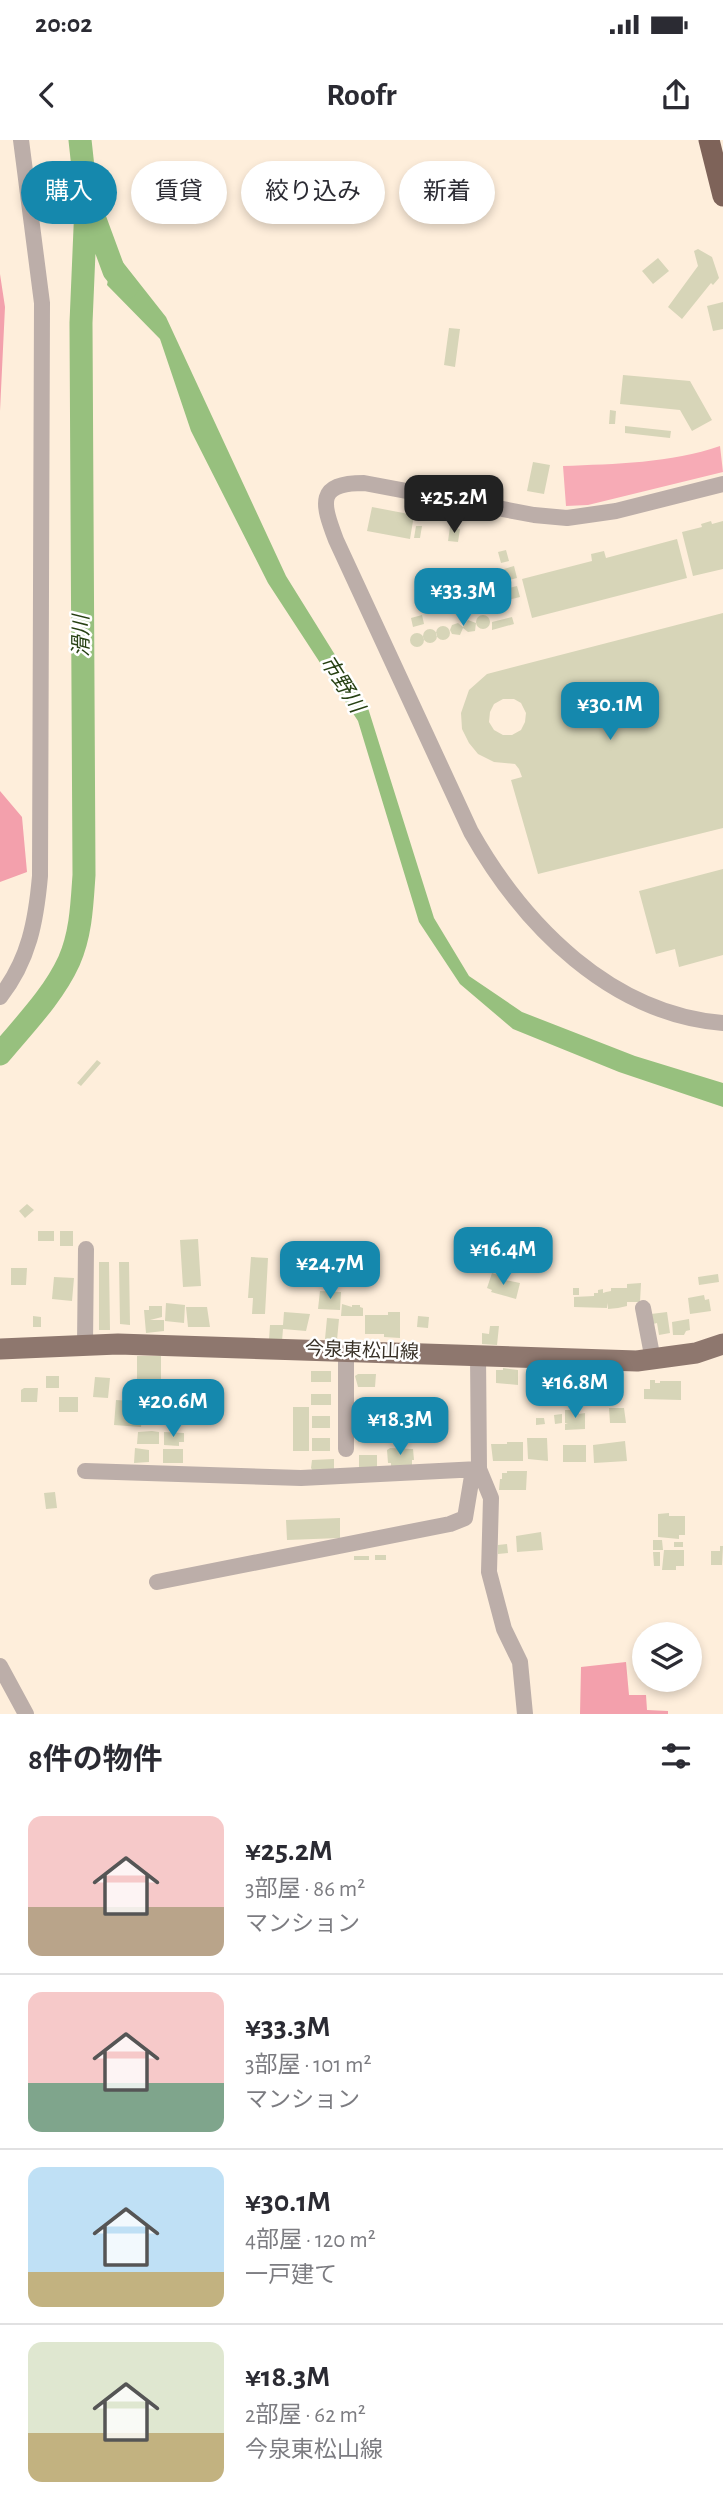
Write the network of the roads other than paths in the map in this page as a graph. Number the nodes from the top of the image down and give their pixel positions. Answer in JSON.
{"nodes":[{"id":1,"x":21,"y":140,"type":"edge"},
{"id":2,"x":709,"y":140,"type":"edge"},
{"id":3,"x":721,"y":140,"type":"edge"},
{"id":4,"x":723,"y":149,"type":"edge"},
{"id":5,"x":723,"y":196,"type":"edge"},
{"id":6,"x":723,"y":484,"type":"edge"},
{"id":7,"x":0,"y":997,"type":"edge"},
{"id":8,"x":723,"y":1023,"type":"edge"},
{"id":9,"x":86,"y":1249,"type":"dead end"},
{"id":10,"x":643,"y":1308,"type":"dead end"},
{"id":11,"x":723,"y":1344,"type":"edge"},
{"id":12,"x":85,"y":1345,"type":"junction"},
{"id":13,"x":0,"y":1349,"type":"edge"},
{"id":14,"x":346,"y":1351,"type":"junction"},
{"id":15,"x":478,"y":1354,"type":"junction"},
{"id":16,"x":653,"y":1360,"type":"junction"},
{"id":17,"x":346,"y":1449,"type":"dead end"},
{"id":18,"x":476,"y":1469,"type":"junction"},
{"id":19,"x":85,"y":1471,"type":"dead end"},
{"id":20,"x":157,"y":1582,"type":"dead end"},
{"id":21,"x":0,"y":1666,"type":"edge"},
{"id":22,"x":26,"y":1714,"type":"edge"},
{"id":23,"x":525,"y":1714,"type":"edge"}],
"edges":[{"from":1,"to":7,"type":"street"},
{"from":2,"to":5,"type":"highway"},
{"from":3,"to":4,"type":"highway"},
{"from":6,"to":8,"type":"street"},
{"from":9,"to":12,"type":"street"},
{"from":10,"to":16,"type":"street"},
{"from":11,"to":16,"type":"main road","name":"今泉東松山線"},
{"from":12,"to":13,"type":"main road","name":"今泉東松山線"},
{"from":12,"to":14,"type":"main road","name":"今泉東松山線"},
{"from":14,"to":15,"type":"main road","name":"今泉東松山線"},
{"from":14,"to":17,"type":"street"},
{"from":15,"to":16,"type":"main road","name":"今泉東松山線"},
{"from":15,"to":18,"type":"street"},
{"from":18,"to":19,"type":"street"},
{"from":18,"to":20,"type":"street"},
{"from":18,"to":23,"type":"street"},
{"from":21,"to":22,"type":"street"}]}
